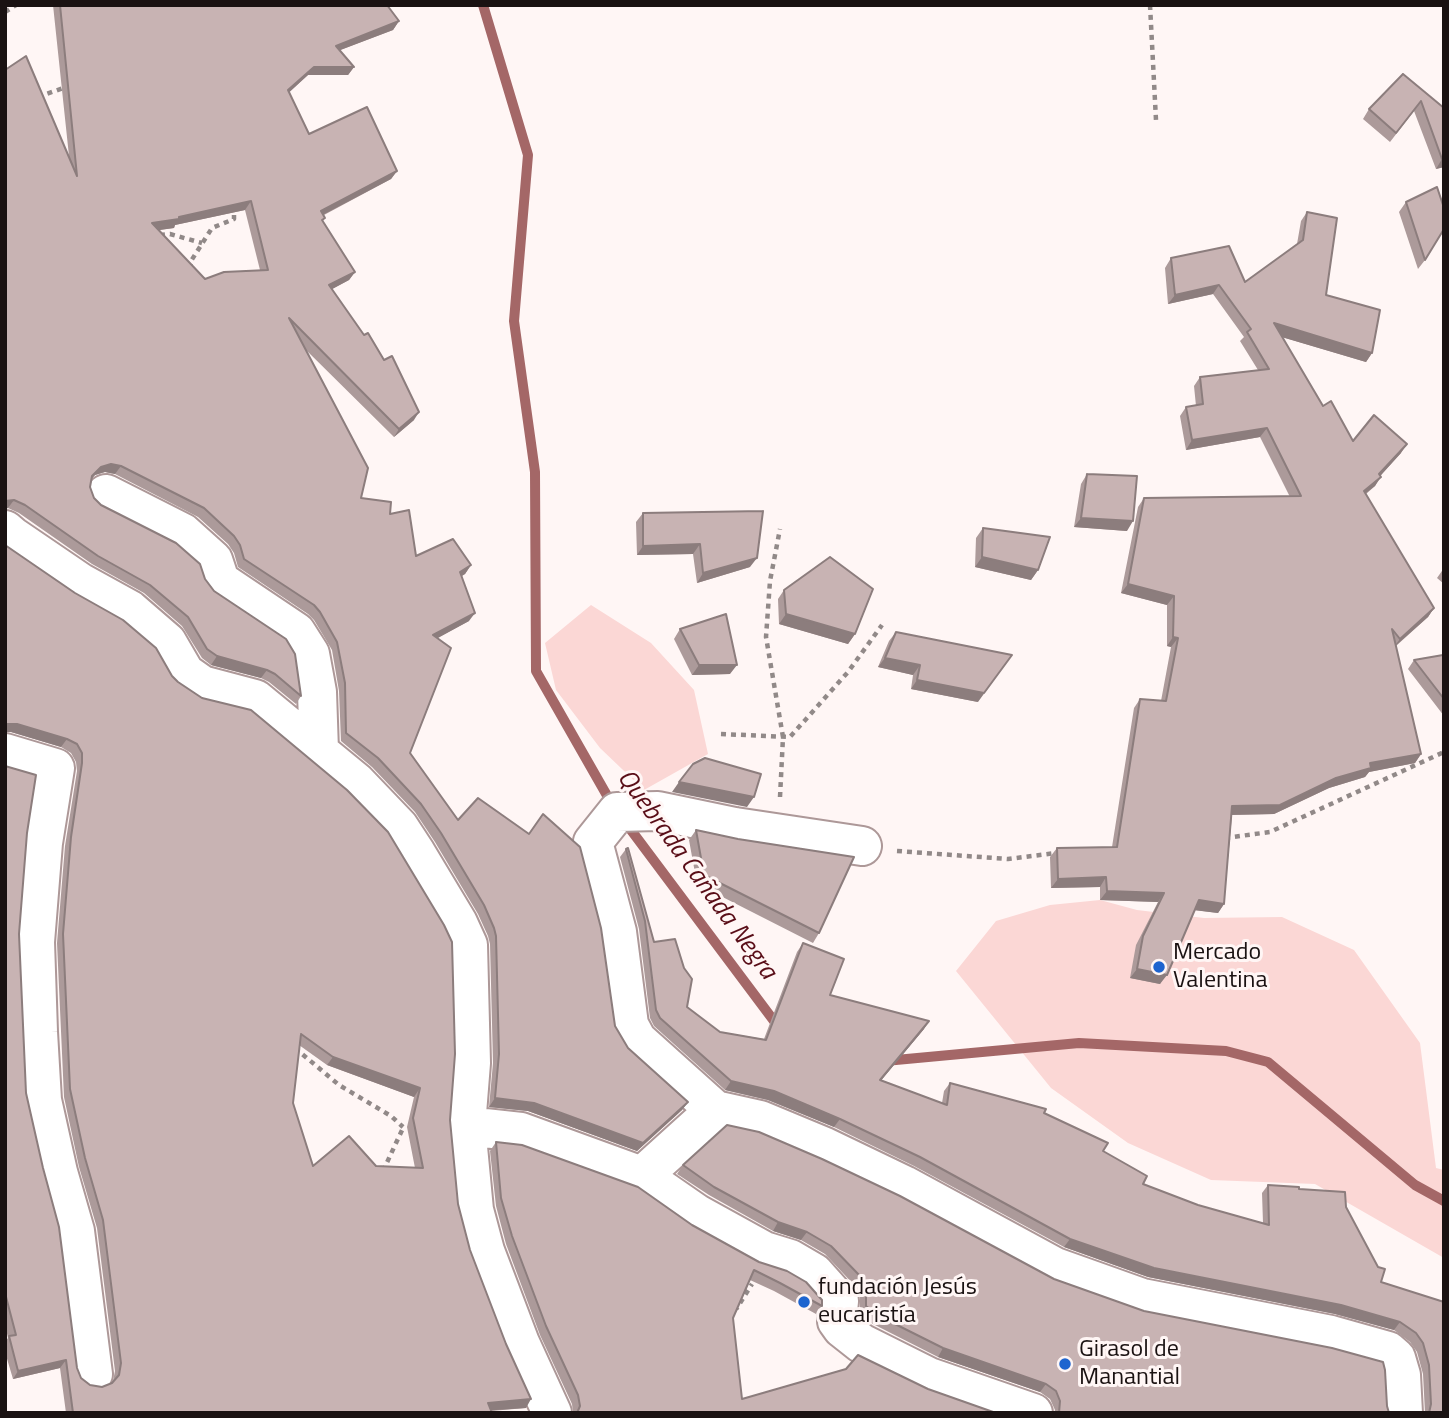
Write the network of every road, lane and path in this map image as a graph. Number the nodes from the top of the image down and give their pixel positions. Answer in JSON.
{"nodes":[{"id":1,"x":16,"y":5,"type":"edge"},
{"id":2,"x":1150,"y":5,"type":"edge"},
{"id":3,"x":5,"y":12,"type":"edge"},
{"id":4,"x":69,"y":85,"type":"edge"},
{"id":5,"x":30,"y":100,"type":"edge"},
{"id":6,"x":1156,"y":120,"type":"dead end"},
{"id":7,"x":233,"y":197,"type":"edge"},
{"id":8,"x":157,"y":236,"type":"edge"},
{"id":9,"x":202,"y":243,"type":"junction"},
{"id":10,"x":189,"y":274,"type":"edge"},
{"id":11,"x":106,"y":494,"type":"dead end"},
{"id":12,"x":780,"y":529,"type":"dead end"},
{"id":13,"x":5,"y":530,"type":"edge"},
{"id":14,"x":882,"y":625,"type":"dead end"},
{"id":15,"x":721,"y":734,"type":"dead end"},
{"id":16,"x":783,"y":737,"type":"junction"},
{"id":17,"x":319,"y":751,"type":"junction"},
{"id":18,"x":1444,"y":752,"type":"edge"},
{"id":19,"x":5,"y":753,"type":"edge"},
{"id":20,"x":778,"y":833,"type":"junction"},
{"id":21,"x":1218,"y":839,"type":"edge"},
{"id":22,"x":862,"y":846,"type":"joint"},
{"id":23,"x":1063,"y":853,"type":"edge"},
{"id":24,"x":293,"y":1047,"type":"edge"},
{"id":25,"x":715,"y":1110,"type":"junction"},
{"id":26,"x":466,"y":1126,"type":"junction"},
{"id":27,"x":403,"y":1128,"type":"junction"},
{"id":28,"x":642,"y":1176,"type":"junction"},
{"id":29,"x":380,"y":1177,"type":"edge"},
{"id":30,"x":770,"y":1253,"type":"junction"},
{"id":31,"x":725,"y":1303,"type":"edge"},
{"id":32,"x":93,"y":1374,"type":"dead end"},
{"id":33,"x":552,"y":1413,"type":"edge"},
{"id":34,"x":1033,"y":1413,"type":"edge"},
{"id":35,"x":1403,"y":1413,"type":"edge"}],
"edges":[{"from":1,"to":3,"type":"path"},
{"from":2,"to":6,"type":"path"},
{"from":4,"to":5,"type":"path"},
{"from":7,"to":9,"type":"path"},
{"from":8,"to":9,"type":"path"},
{"from":9,"to":10,"type":"path"},
{"from":11,"to":17,"type":"street"},
{"from":12,"to":16,"type":"path"},
{"from":13,"to":17,"type":"street"},
{"from":14,"to":16,"type":"path"},
{"from":15,"to":16,"type":"path"},
{"from":16,"to":20,"type":"path"},
{"from":17,"to":26,"type":"street"},
{"from":18,"to":21,"type":"path"},
{"from":19,"to":32,"type":"street"},
{"from":20,"to":22,"type":"street"},
{"from":20,"to":25,"type":"street"},
{"from":22,"to":23,"type":"path"},
{"from":24,"to":27,"type":"path"},
{"from":25,"to":28,"type":"street"},
{"from":25,"to":35,"type":"street"},
{"from":26,"to":27,"type":"path"},
{"from":26,"to":28,"type":"street"},
{"from":26,"to":33,"type":"street"},
{"from":27,"to":29,"type":"path"},
{"from":28,"to":30,"type":"street"},
{"from":30,"to":31,"type":"path"},
{"from":30,"to":34,"type":"street"}]}
